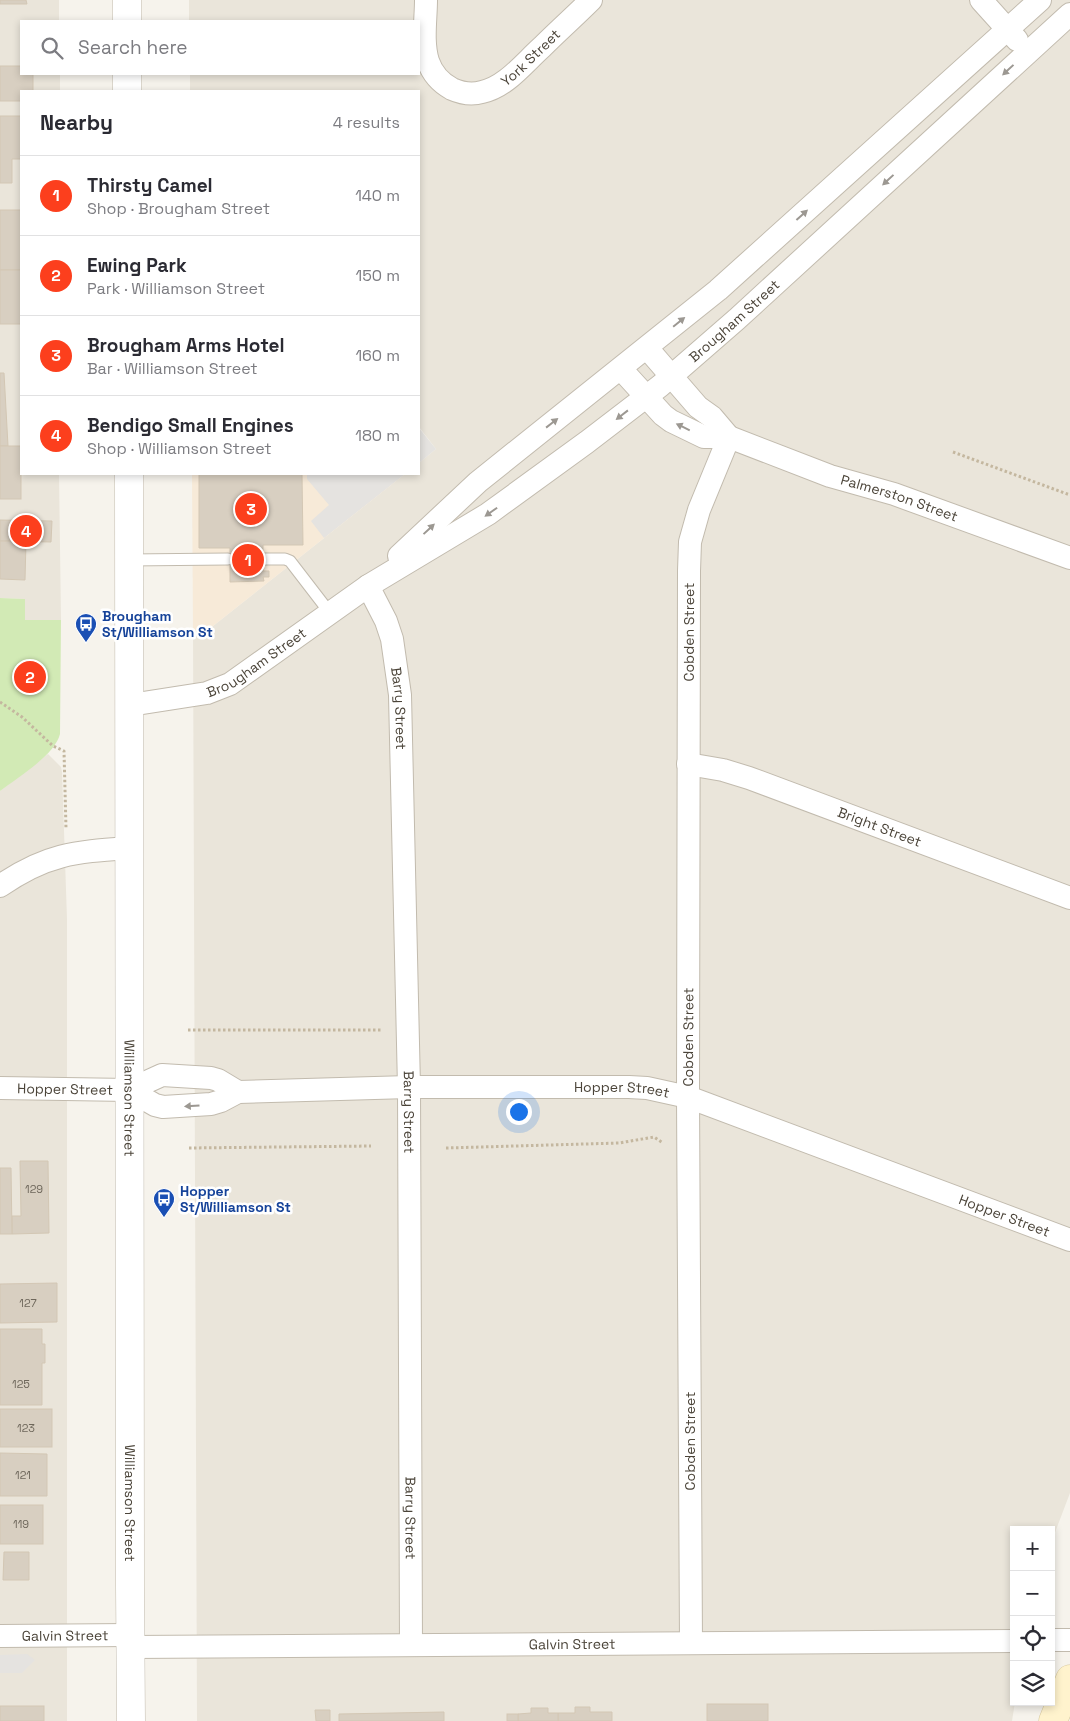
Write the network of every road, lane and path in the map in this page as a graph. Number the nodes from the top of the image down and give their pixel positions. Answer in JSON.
{"nodes":[{"id":1,"x":127,"y":0,"type":"edge"},
{"id":2,"x":426,"y":0,"type":"edge"},
{"id":3,"x":592,"y":0,"type":"edge"},
{"id":4,"x":980,"y":0,"type":"edge"},
{"id":5,"x":1040,"y":0,"type":"edge"},
{"id":6,"x":1070,"y":14,"type":"edge"},
{"id":7,"x":127,"y":20,"type":"edge"},
{"id":8,"x":1007,"y":30,"type":"junction"},
{"id":9,"x":1028,"y":52,"type":"junction"},
{"id":10,"x":127,"y":75,"type":"edge"},
{"id":11,"x":127,"y":90,"type":"edge"},
{"id":12,"x":647,"y":348,"type":"junction"},
{"id":13,"x":621,"y":369,"type":"junction"},
{"id":14,"x":671,"y":376,"type":"junction"},
{"id":15,"x":645,"y":397,"type":"junction"},
{"id":16,"x":729,"y":437,"type":"junction"},
{"id":17,"x":953,"y":452,"type":"dead end"},
{"id":18,"x":129,"y":475,"type":"edge"},
{"id":19,"x":1070,"y":495,"type":"edge"},
{"id":20,"x":1070,"y":558,"type":"edge"},
{"id":21,"x":228,"y":559,"type":"dead end"},
{"id":22,"x":264,"y":559,"type":"dead end"},
{"id":23,"x":129,"y":560,"type":"junction"},
{"id":24,"x":368,"y":586,"type":"junction"},
{"id":25,"x":330,"y":613,"type":"junction"},
{"id":26,"x":0,"y":702,"type":"edge"},
{"id":27,"x":130,"y":705,"type":"junction"},
{"id":28,"x":688,"y":764,"type":"junction"},
{"id":29,"x":66,"y":829,"type":"dead end"},
{"id":30,"x":128,"y":848,"type":"junction"},
{"id":31,"x":0,"y":886,"type":"edge"},
{"id":32,"x":1070,"y":898,"type":"edge"},
{"id":33,"x":188,"y":1030,"type":"dead end"},
{"id":34,"x":407,"y":1030,"type":"junction"},
{"id":35,"x":409,"y":1087,"type":"junction"},
{"id":36,"x":0,"y":1088,"type":"edge"},
{"id":37,"x":129,"y":1090,"type":"junction"},
{"id":38,"x":238,"y":1092,"type":"junction"},
{"id":39,"x":688,"y":1097,"type":"junction"},
{"id":40,"x":654,"y":1137,"type":"dead end"},
{"id":41,"x":371,"y":1146,"type":"dead end"},
{"id":42,"x":189,"y":1148,"type":"dead end"},
{"id":43,"x":446,"y":1148,"type":"dead end"},
{"id":44,"x":1070,"y":1240,"type":"edge"},
{"id":45,"x":0,"y":1636,"type":"edge"},
{"id":46,"x":1055,"y":1640,"type":"edge"},
{"id":47,"x":1070,"y":1640,"type":"edge"},
{"id":48,"x":130,"y":1641,"type":"junction"},
{"id":49,"x":1010,"y":1641,"type":"edge"},
{"id":50,"x":691,"y":1643,"type":"junction"},
{"id":51,"x":411,"y":1645,"type":"junction"},
{"id":52,"x":1070,"y":1679,"type":"edge"},
{"id":53,"x":132,"y":1721,"type":"edge"},
{"id":54,"x":1053,"y":1721,"type":"edge"}],
"edges":[{"from":1,"to":7,"type":"street"},
{"from":2,"to":3,"type":"street","name":"York Street"},
{"from":4,"to":8,"type":"street"},
{"from":5,"to":8,"type":"street","name":"Brougham Street"},
{"from":6,"to":9,"type":"street","name":"Brougham Street"},
{"from":8,"to":9,"type":"street"},
{"from":12,"to":8,"type":"street","name":"Brougham Street","one_way":true},
{"from":9,"to":14,"type":"street","name":"Brougham Street","one_way":true},
{"from":10,"to":11,"type":"street"},
{"from":12,"to":13,"type":"street","name":"Brougham Street"},
{"from":12,"to":14,"type":"street","name":"Palmerston Street"},
{"from":13,"to":15,"type":"street","name":"Palmerston Street"},
{"from":24,"to":13,"type":"street","name":"Brougham Street","one_way":true},
{"from":14,"to":15,"type":"street","name":"Brougham Street"},
{"from":14,"to":16,"type":"street","name":"Palmerston Street"},
{"from":16,"to":15,"type":"street","name":"Palmerston Street","one_way":true},
{"from":15,"to":24,"type":"street","name":"Brougham Street","one_way":true},
{"from":16,"to":20,"type":"street","name":"Palmerston Street"},
{"from":16,"to":28,"type":"street","name":"Cobden Street"},
{"from":17,"to":19,"type":"path"},
{"from":18,"to":23,"type":"street","name":"Williamson Street"},
{"from":21,"to":23,"type":"lane"},
{"from":22,"to":25,"type":"lane"},
{"from":23,"to":27,"type":"street","name":"Williamson Street"},
{"from":24,"to":25,"type":"street","name":"Brougham Street"},
{"from":24,"to":34,"type":"street","name":"Barry Street"},
{"from":25,"to":27,"type":"street","name":"Brougham Street"},
{"from":26,"to":29,"type":"path"},
{"from":27,"to":30,"type":"street","name":"Williamson Street"},
{"from":28,"to":32,"type":"street","name":"Bright Street"},
{"from":28,"to":39,"type":"street","name":"Cobden Street"},
{"from":30,"to":31,"type":"street"},
{"from":30,"to":37,"type":"street","name":"Williamson Street"},
{"from":33,"to":34,"type":"path"},
{"from":34,"to":35,"type":"street","name":"Barry Street"},
{"from":35,"to":38,"type":"street","name":"Hopper Street"},
{"from":35,"to":39,"type":"street","name":"Hopper Street"},
{"from":35,"to":51,"type":"street","name":"Barry Street"},
{"from":36,"to":37,"type":"street","name":"Hopper Street"},
{"from":37,"to":38,"type":"street","name":"Hopper Street"},
{"from":38,"to":37,"type":"street","name":"Hopper Street","one_way":true},
{"from":37,"to":48,"type":"street","name":"Williamson Street"},
{"from":39,"to":44,"type":"street","name":"Hopper Street"},
{"from":39,"to":50,"type":"street","name":"Cobden Street"},
{"from":40,"to":43,"type":"path"},
{"from":41,"to":42,"type":"path"},
{"from":45,"to":48,"type":"street","name":"Galvin Street"},
{"from":46,"to":47,"type":"street"},
{"from":48,"to":51,"type":"street","name":"Galvin Street"},
{"from":48,"to":53,"type":"street","name":"Williamson Street"},
{"from":49,"to":50,"type":"street","name":"Galvin Street"},
{"from":50,"to":51,"type":"street","name":"Galvin Street"},
{"from":52,"to":54,"type":"main road"}]}
